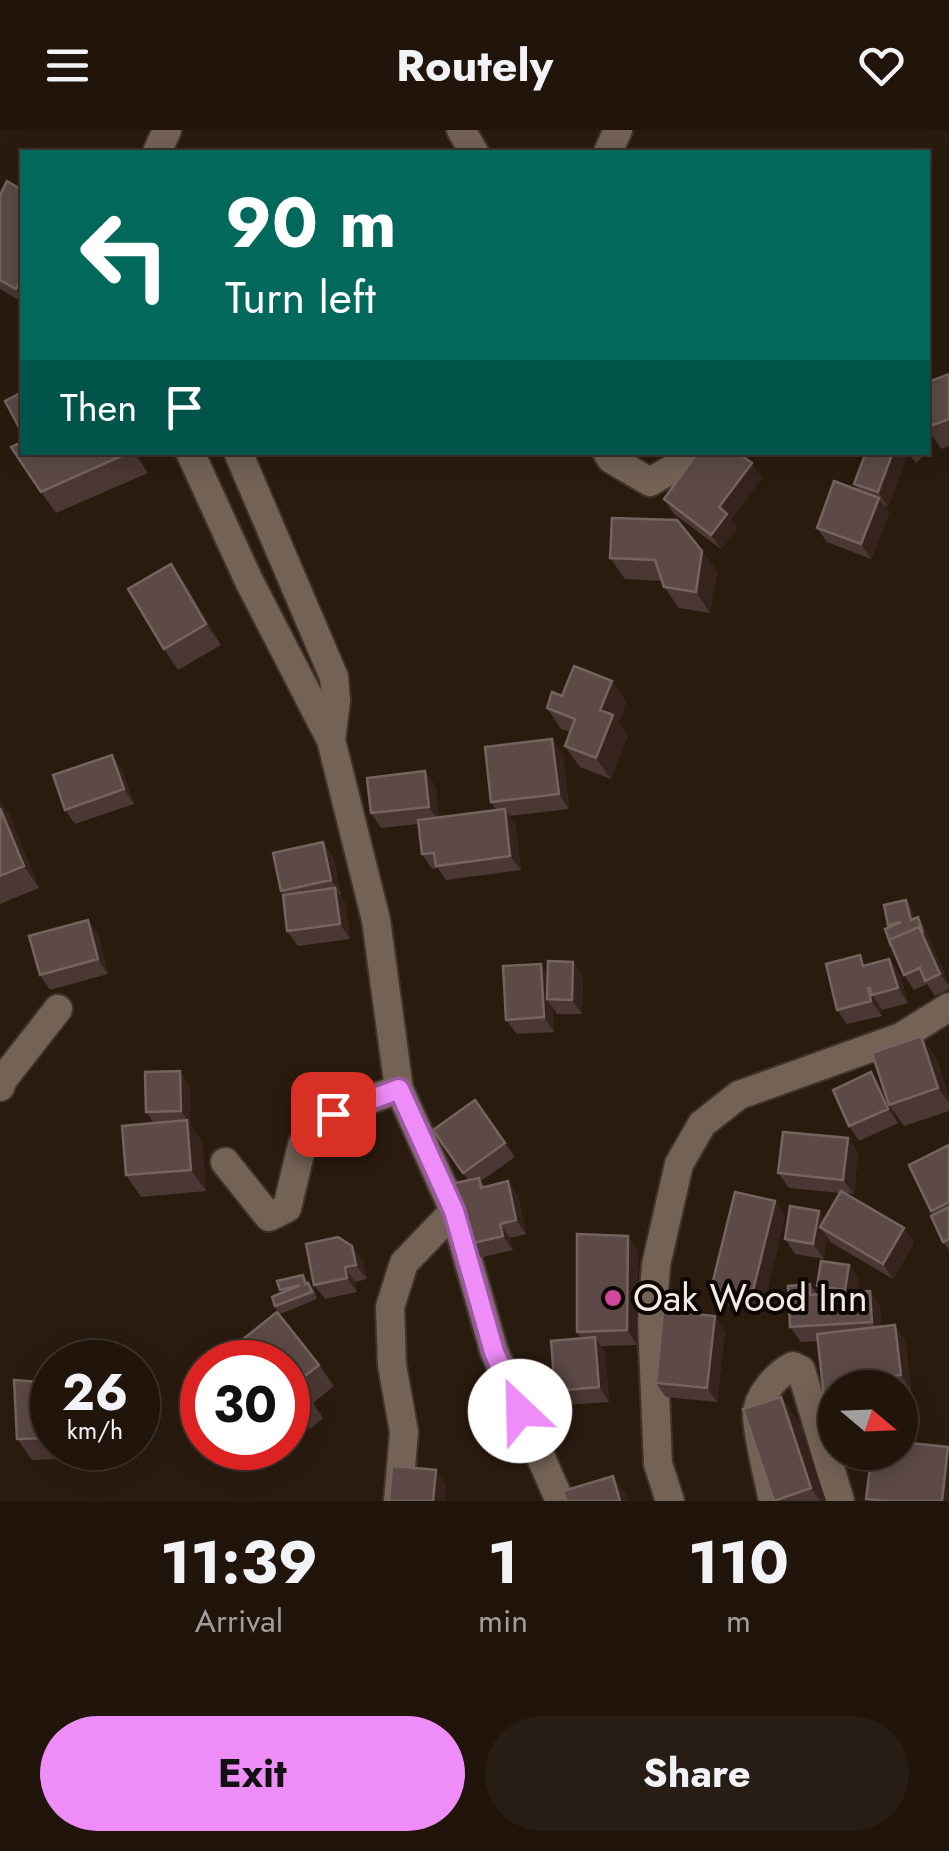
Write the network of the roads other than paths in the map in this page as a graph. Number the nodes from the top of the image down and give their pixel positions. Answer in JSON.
{"nodes":[{"id":1,"x":191,"y":455,"type":"edge"},
{"id":2,"x":239,"y":455,"type":"edge"},
{"id":3,"x":609,"y":455,"type":"edge"},
{"id":4,"x":687,"y":455,"type":"edge"},
{"id":5,"x":330,"y":740,"type":"junction"},
{"id":6,"x":58,"y":1009,"type":"dead end"},
{"id":7,"x":948,"y":1009,"type":"edge"},
{"id":8,"x":0,"y":1087,"type":"edge"},
{"id":9,"x":399,"y":1089,"type":"junction"},
{"id":10,"x":225,"y":1162,"type":"dead end"},
{"id":11,"x":454,"y":1211,"type":"junction"},
{"id":12,"x":398,"y":1501,"type":"edge"},
{"id":13,"x":560,"y":1501,"type":"edge"},
{"id":14,"x":670,"y":1501,"type":"edge"},
{"id":15,"x":772,"y":1501,"type":"edge"},
{"id":16,"x":840,"y":1501,"type":"edge"}],
"edges":[{"from":1,"to":5,"type":"street"},
{"from":2,"to":5,"type":"street"},
{"from":3,"to":4,"type":"street"},
{"from":5,"to":9,"type":"street"},
{"from":6,"to":8,"type":"street"},
{"from":7,"to":14,"type":"street"},
{"from":9,"to":10,"type":"street"},
{"from":9,"to":11,"type":"street"},
{"from":11,"to":12,"type":"street"},
{"from":11,"to":13,"type":"street"},
{"from":15,"to":16,"type":"street"}]}
